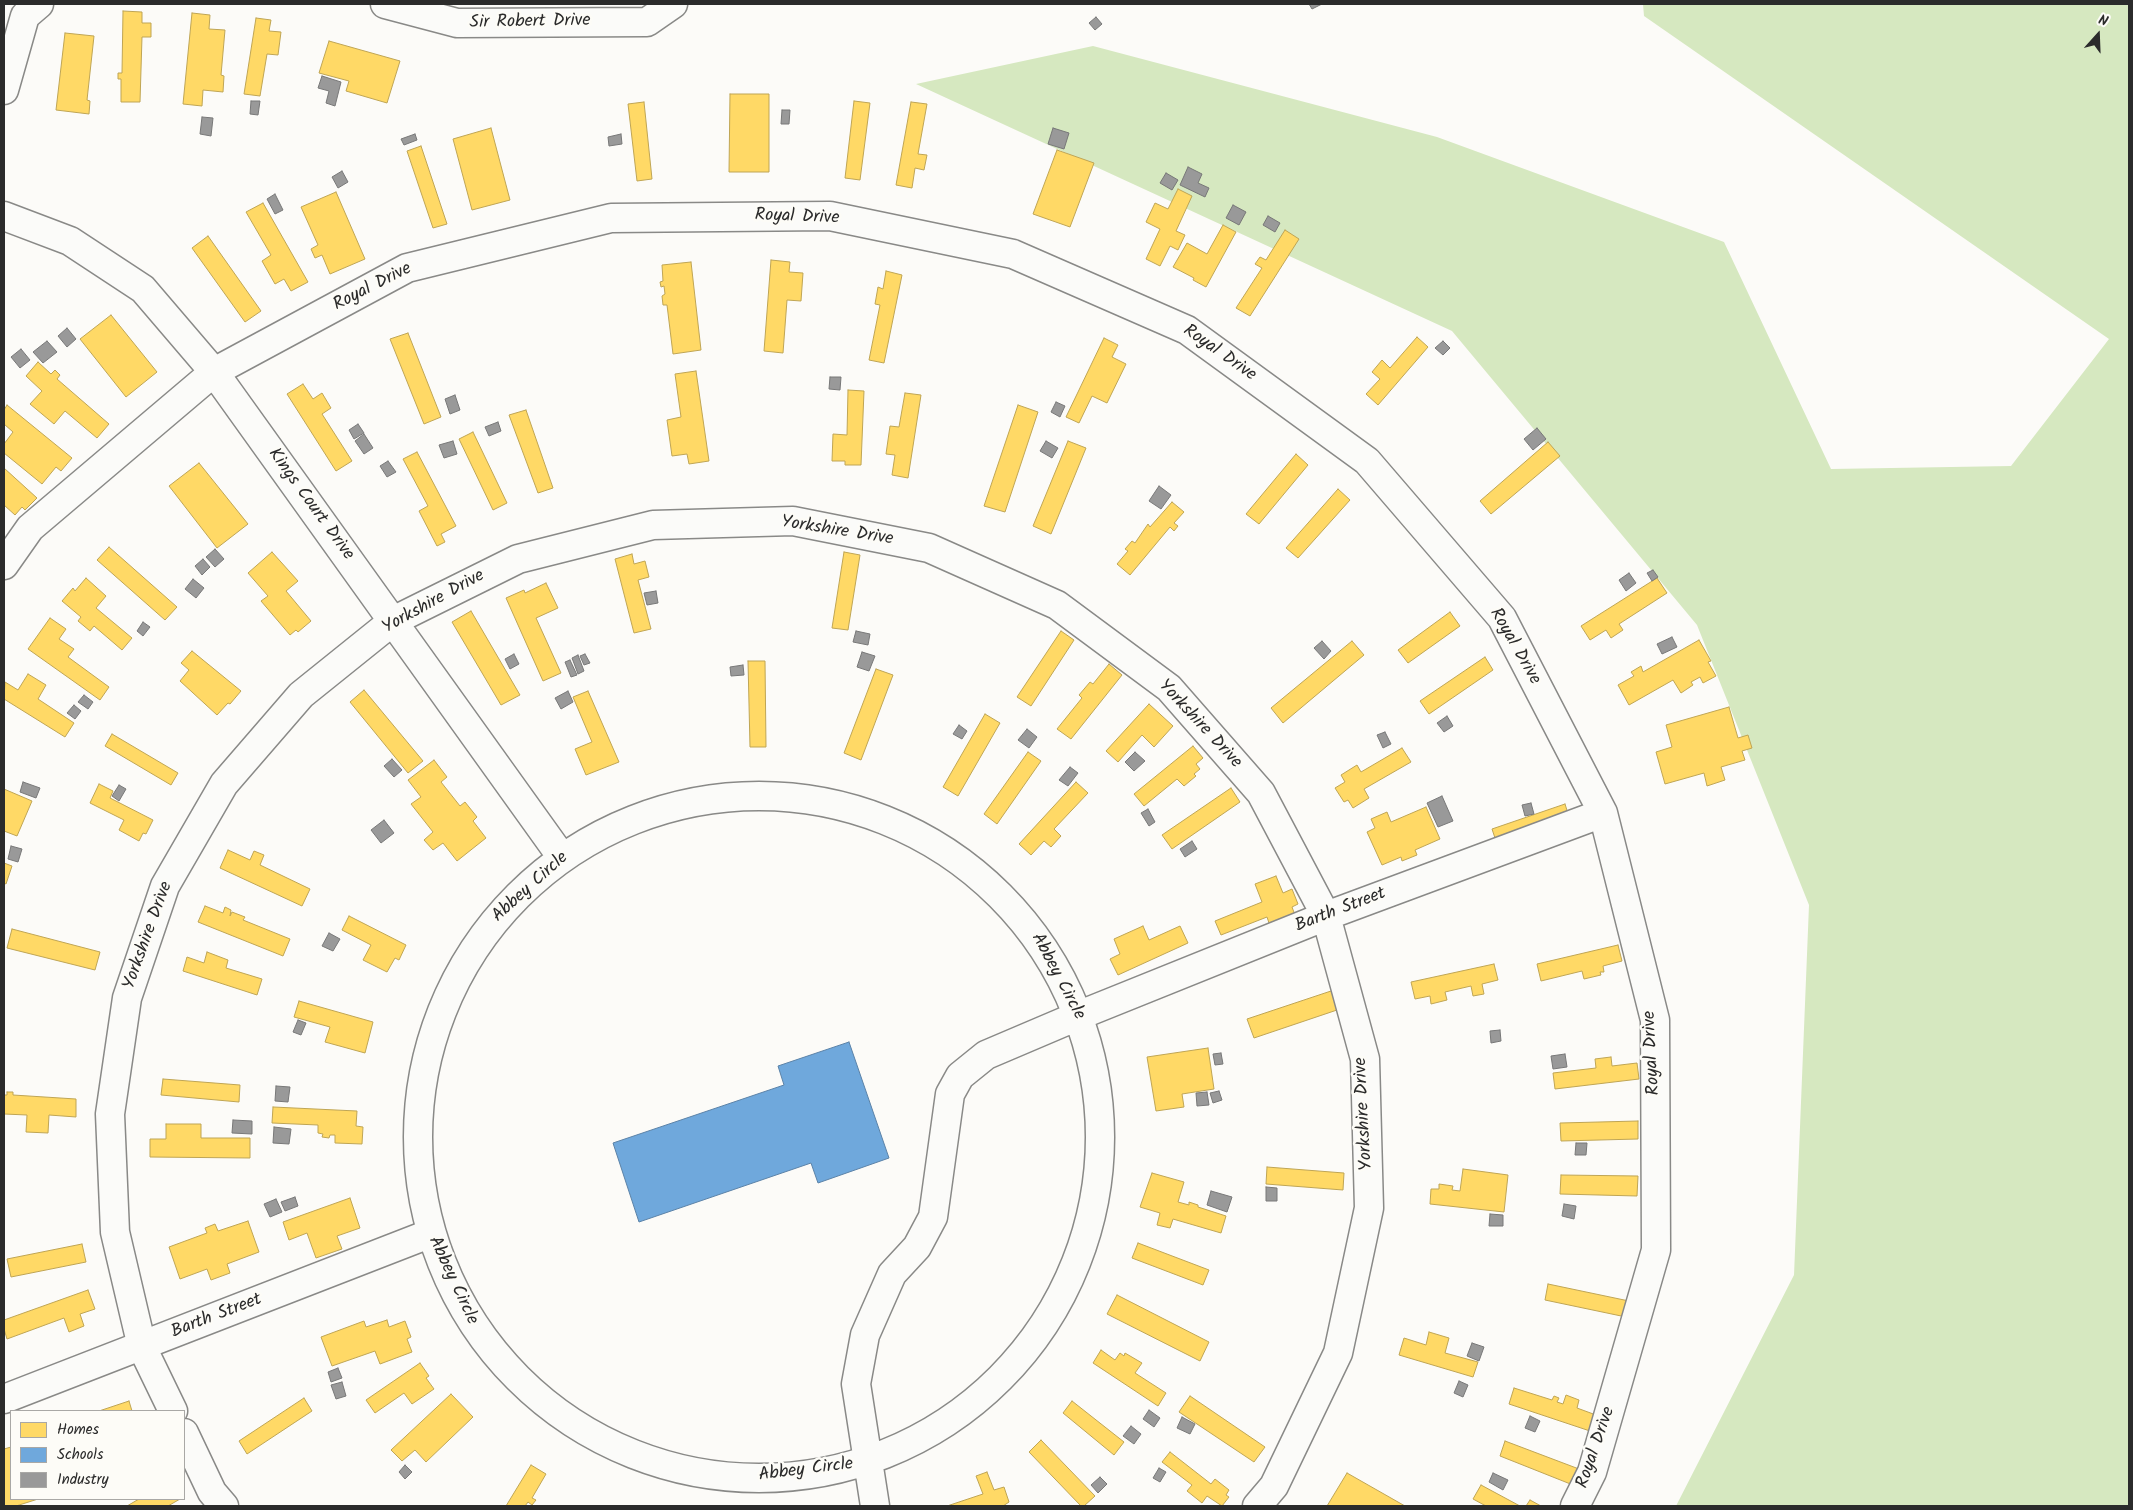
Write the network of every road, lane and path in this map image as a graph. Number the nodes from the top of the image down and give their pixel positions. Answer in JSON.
{"nodes":[{"id":1,"x":39,"y":4,"type":"edge"},
{"id":2,"x":385,"y":4,"type":"edge"},
{"id":3,"x":673,"y":4,"type":"edge"},
{"id":4,"x":4,"y":90,"type":"edge"},
{"id":5,"x":4,"y":216,"type":"edge"},
{"id":6,"x":214,"y":372,"type":"junction"},
{"id":7,"x":4,"y":565,"type":"edge"},
{"id":8,"x":393,"y":622,"type":"junction"},
{"id":9,"x":1603,"y":813,"type":"junction"},
{"id":10,"x":561,"y":856,"type":"junction"},
{"id":11,"x":1326,"y":916,"type":"junction"},
{"id":12,"x":1080,"y":1015,"type":"junction"},
{"id":13,"x":429,"y":1234,"type":"junction"},
{"id":14,"x":142,"y":1347,"type":"junction"},
{"id":15,"x":4,"y":1400,"type":"edge"},
{"id":16,"x":173,"y":1410,"type":"edge"},
{"id":17,"x":185,"y":1435,"type":"edge"},
{"id":18,"x":869,"y":1463,"type":"junction"},
{"id":19,"x":224,"y":1506,"type":"edge"},
{"id":20,"x":874,"y":1506,"type":"edge"},
{"id":21,"x":1257,"y":1506,"type":"edge"},
{"id":22,"x":1575,"y":1506,"type":"edge"}],
"edges":[{"from":1,"to":4,"type":"street"},
{"from":2,"to":3,"type":"street","name":"Sir Robert Drive"},
{"from":5,"to":6,"type":"street","name":"Kings Court Drive"},
{"from":6,"to":7,"type":"street","name":"Royal Drive"},
{"from":6,"to":8,"type":"street","name":"Kings Court Drive"},
{"from":6,"to":9,"type":"street","name":"Royal Drive"},
{"from":8,"to":10,"type":"street","name":"Kings Court Drive"},
{"from":8,"to":11,"type":"street","name":"Yorkshire Drive"},
{"from":8,"to":14,"type":"street","name":"Yorkshire Drive"},
{"from":9,"to":11,"type":"street","name":"Barth Street"},
{"from":9,"to":22,"type":"street","name":"Royal Drive"},
{"from":10,"to":12,"type":"street","name":"Abbey Circle"},
{"from":10,"to":13,"type":"street","name":"Abbey Circle"},
{"from":11,"to":12,"type":"street","name":"Barth Street"},
{"from":11,"to":21,"type":"street","name":"Yorkshire Drive"},
{"from":12,"to":18,"type":"street","name":"Barth Street"},
{"from":12,"to":18,"type":"street","name":"Abbey Circle"},
{"from":13,"to":14,"type":"street","name":"Barth Street"},
{"from":13,"to":18,"type":"street","name":"Abbey Circle"},
{"from":14,"to":15,"type":"street","name":"Barth Street"},
{"from":14,"to":16,"type":"street","name":"Yorkshire Drive"},
{"from":17,"to":19,"type":"street"},
{"from":18,"to":20,"type":"street"}]}
